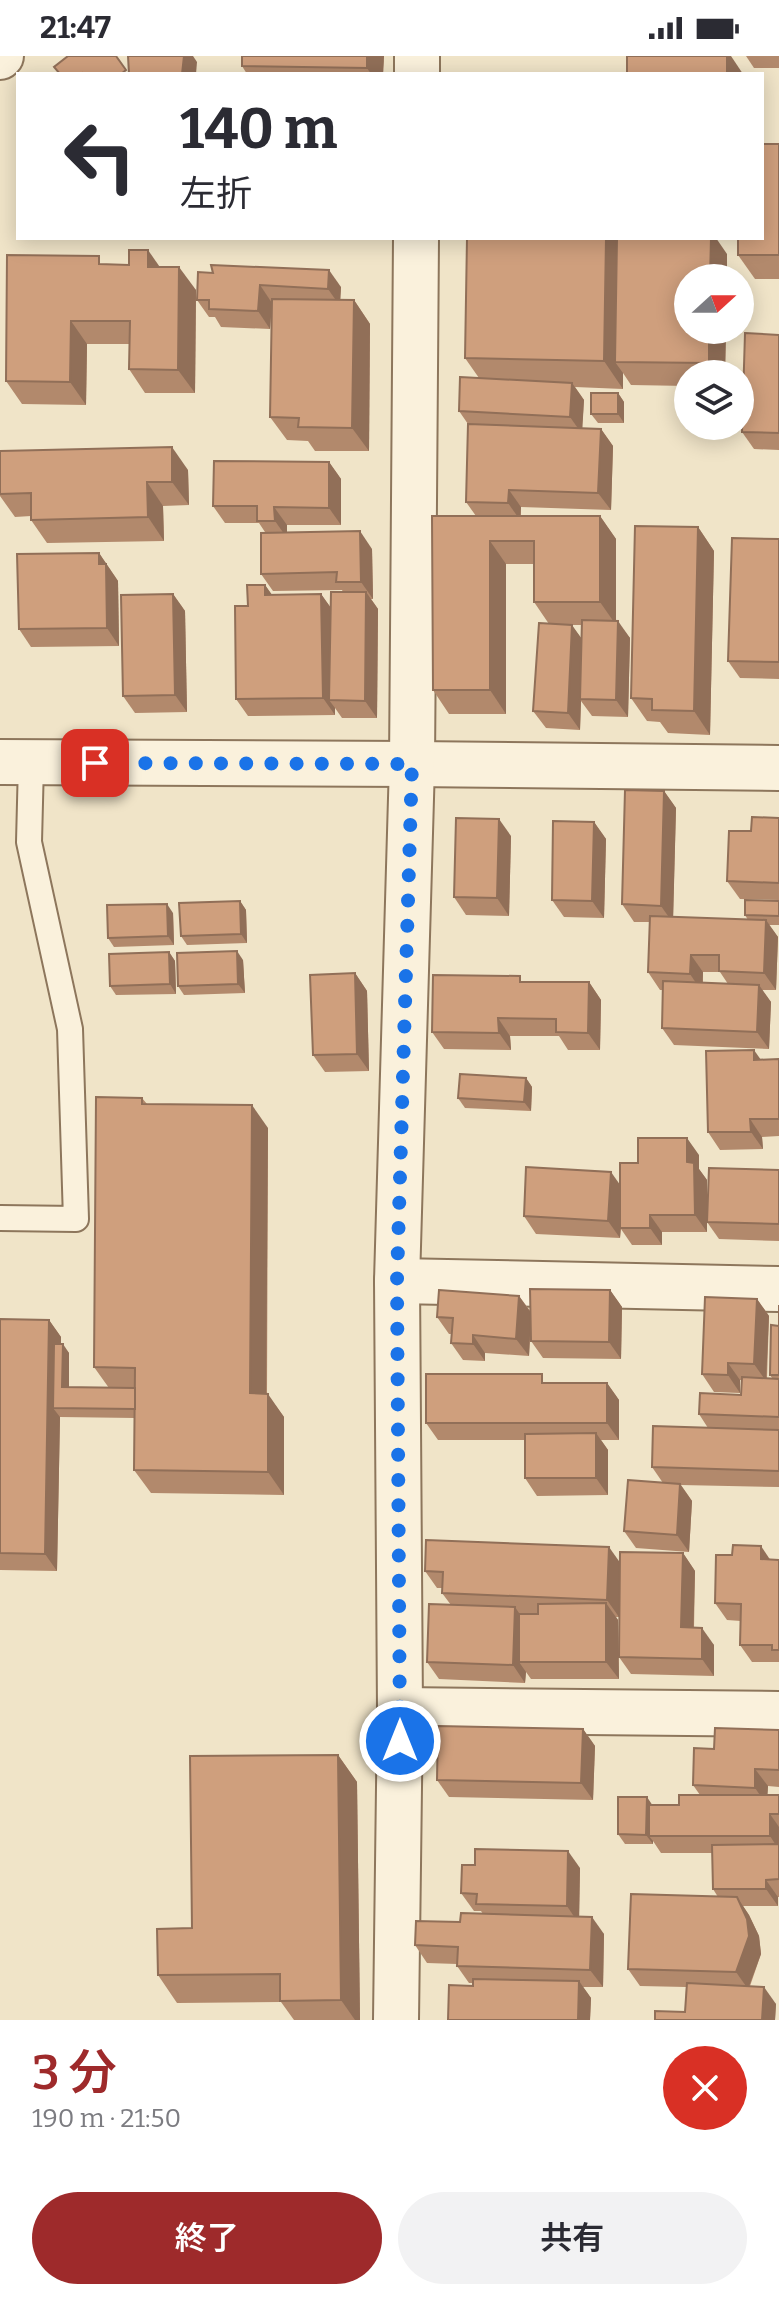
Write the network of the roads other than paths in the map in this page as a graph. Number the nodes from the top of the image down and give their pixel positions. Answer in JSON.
{"nodes":[{"id":1,"x":416,"y":240,"type":"edge"},
{"id":2,"x":16,"y":762,"type":"edge"},
{"id":3,"x":412,"y":764,"type":"junction"},
{"id":4,"x":779,"y":768,"type":"edge"},
{"id":5,"x":0,"y":1218,"type":"edge"},
{"id":6,"x":397,"y":1281,"type":"junction"},
{"id":7,"x":779,"y":1289,"type":"edge"},
{"id":8,"x":400,"y":1710,"type":"junction"},
{"id":9,"x":779,"y":1714,"type":"edge"},
{"id":10,"x":396,"y":2020,"type":"edge"}],
"edges":[{"from":1,"to":3,"type":"street"},
{"from":2,"to":3,"type":"street"},
{"from":2,"to":5,"type":"lane"},
{"from":3,"to":4,"type":"street"},
{"from":3,"to":6,"type":"street"},
{"from":6,"to":7,"type":"street"},
{"from":6,"to":8,"type":"street"},
{"from":8,"to":9,"type":"street"},
{"from":8,"to":10,"type":"street"}]}
